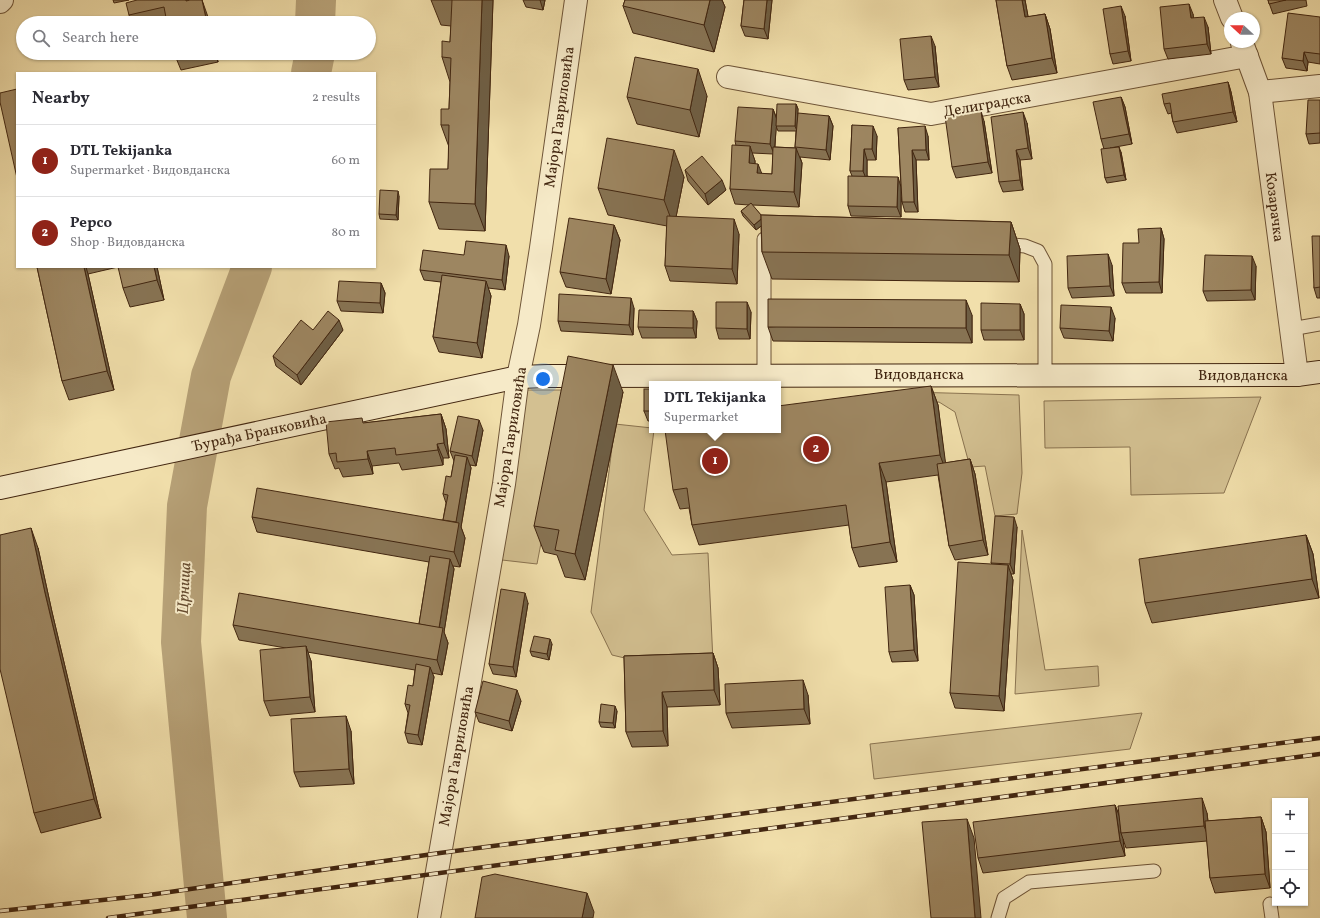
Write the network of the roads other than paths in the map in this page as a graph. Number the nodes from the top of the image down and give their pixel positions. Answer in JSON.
{"nodes":[{"id":1,"x":576,"y":0,"type":"edge"},
{"id":2,"x":1225,"y":0,"type":"edge"},
{"id":3,"x":1230,"y":12,"type":"edge"},
{"id":4,"x":1244,"y":49,"type":"edge"},
{"id":5,"x":728,"y":77,"type":"dead end"},
{"id":6,"x":1320,"y":86,"type":"edge"},
{"id":7,"x":1260,"y":92,"type":"junction"},
{"id":8,"x":772,"y":234,"type":"edge"},
{"id":9,"x":986,"y":243,"type":"edge"},
{"id":10,"x":1320,"y":324,"type":"edge"},
{"id":11,"x":1291,"y":329,"type":"junction"},
{"id":12,"x":1320,"y":372,"type":"edge"},
{"id":13,"x":1045,"y":374,"type":"junction"},
{"id":14,"x":764,"y":375,"type":"junction"},
{"id":15,"x":1297,"y":375,"type":"junction"},
{"id":16,"x":518,"y":377,"type":"junction"},
{"id":17,"x":0,"y":488,"type":"edge"},
{"id":18,"x":1154,"y":871,"type":"dead end"},
{"id":19,"x":1270,"y":904,"type":"dead end"},
{"id":20,"x":429,"y":918,"type":"edge"},
{"id":21,"x":998,"y":918,"type":"edge"},
{"id":22,"x":1272,"y":918,"type":"edge"}],
"edges":[{"from":1,"to":16,"type":"street","name":"Мајора Гавриловића"},
{"from":2,"to":3,"type":"street"},
{"from":4,"to":5,"type":"street","name":"Делиградска"},
{"from":4,"to":7,"type":"street","name":"Козарачка"},
{"from":6,"to":7,"type":"street"},
{"from":7,"to":11,"type":"street","name":"Козарачка"},
{"from":8,"to":14,"type":"lane"},
{"from":9,"to":13,"type":"lane"},
{"from":10,"to":11,"type":"lane"},
{"from":11,"to":15,"type":"street","name":"Козарачка"},
{"from":12,"to":15,"type":"street","name":"Видовданска"},
{"from":13,"to":14,"type":"street","name":"Видовданска"},
{"from":13,"to":15,"type":"street","name":"Видовданска"},
{"from":14,"to":16,"type":"street","name":"Видовданска"},
{"from":16,"to":17,"type":"street","name":"Ђурађа Бранковића"},
{"from":16,"to":20,"type":"street","name":"Мајора Гавриловића"},
{"from":18,"to":21,"type":"lane"},
{"from":19,"to":22,"type":"lane"}]}
